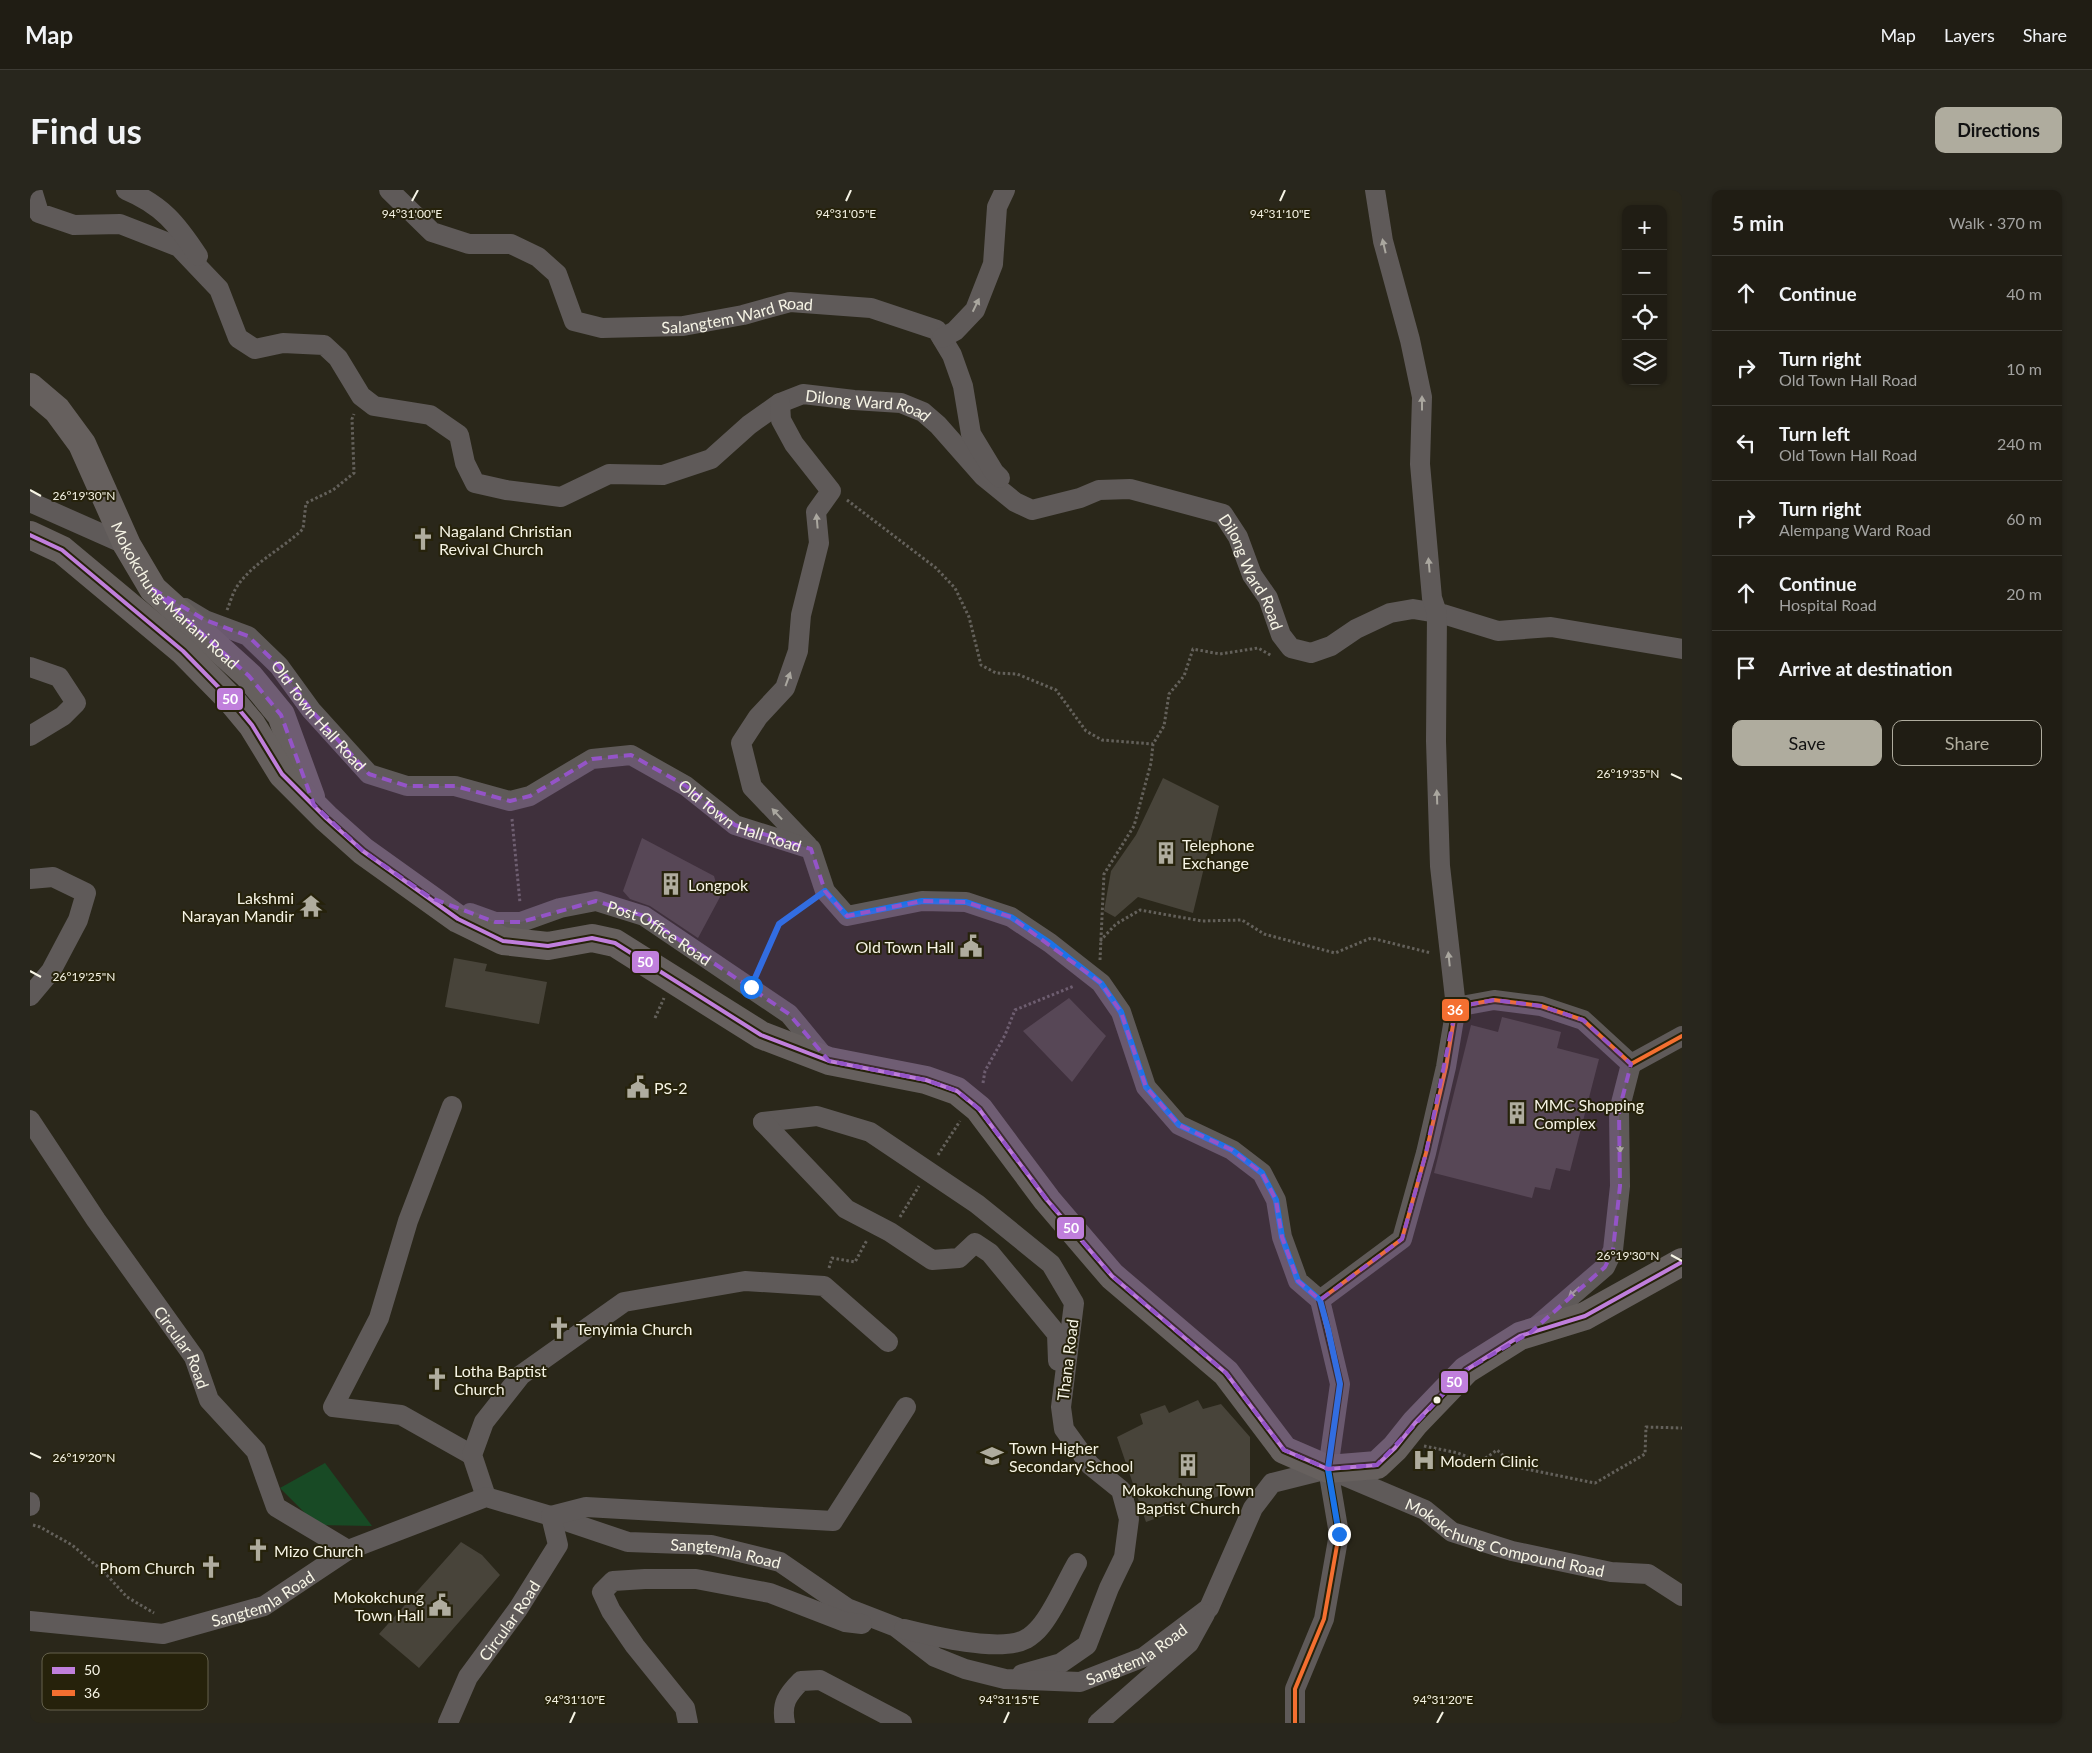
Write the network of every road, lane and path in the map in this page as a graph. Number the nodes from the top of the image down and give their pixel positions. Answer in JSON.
{"nodes":[{"id":1,"x":32,"y":190,"type":"edge"},
{"id":2,"x":126,"y":190,"type":"edge"},
{"id":3,"x":389,"y":190,"type":"edge"},
{"id":4,"x":1005,"y":190,"type":"edge"},
{"id":5,"x":1375,"y":190,"type":"edge"},
{"id":6,"x":219,"y":290,"type":"junction"},
{"id":7,"x":942,"y":338,"type":"junction"},
{"id":8,"x":30,"y":387,"type":"edge"},
{"id":9,"x":361,"y":396,"type":"junction"},
{"id":10,"x":780,"y":403,"type":"junction"},
{"id":11,"x":831,"y":491,"type":"junction"},
{"id":12,"x":30,"y":502,"type":"edge"},
{"id":13,"x":1032,"y":510,"type":"junction"},
{"id":14,"x":30,"y":535,"type":"edge"},
{"id":15,"x":127,"y":544,"type":"junction"},
{"id":16,"x":153,"y":589,"type":"junction"},
{"id":17,"x":1437,"y":613,"type":"junction"},
{"id":18,"x":222,"y":625,"type":"junction"},
{"id":19,"x":1682,"y":649,"type":"edge"},
{"id":20,"x":1278,"y":659,"type":"dead end"},
{"id":21,"x":30,"y":667,"type":"edge"},
{"id":22,"x":30,"y":736,"type":"edge"},
{"id":23,"x":1153,"y":744,"type":"junction"},
{"id":24,"x":510,"y":801,"type":"junction"},
{"id":25,"x":314,"y":805,"type":"junction"},
{"id":26,"x":811,"y":849,"type":"junction"},
{"id":27,"x":30,"y":879,"type":"edge"},
{"id":28,"x":825,"y":891,"type":"junction"},
{"id":29,"x":431,"y":898,"type":"junction"},
{"id":30,"x":521,"y":922,"type":"junction"},
{"id":31,"x":1100,"y":941,"type":"junction"},
{"id":32,"x":1450,"y":964,"type":"junction"},
{"id":33,"x":1101,"y":983,"type":"junction"},
{"id":34,"x":751,"y":987,"type":"junction"},
{"id":35,"x":30,"y":996,"type":"edge"},
{"id":36,"x":1456,"y":1007,"type":"junction"},
{"id":37,"x":1682,"y":1036,"type":"edge"},
{"id":38,"x":829,"y":1061,"type":"junction"},
{"id":39,"x":1631,"y":1064,"type":"junction"},
{"id":40,"x":452,"y":1106,"type":"dead end"},
{"id":41,"x":979,"y":1109,"type":"junction"},
{"id":42,"x":30,"y":1120,"type":"edge"},
{"id":43,"x":928,"y":1172,"type":"junction"},
{"id":44,"x":883,"y":1229,"type":"junction"},
{"id":45,"x":1682,"y":1262,"type":"edge"},
{"id":46,"x":824,"y":1286,"type":"junction"},
{"id":47,"x":1320,"y":1300,"type":"junction"},
{"id":48,"x":1531,"y":1332,"type":"junction"},
{"id":49,"x":888,"y":1342,"type":"dead end"},
{"id":50,"x":906,"y":1407,"type":"dead end"},
{"id":51,"x":1061,"y":1407,"type":"junction"},
{"id":52,"x":1682,"y":1428,"type":"edge"},
{"id":53,"x":1395,"y":1448,"type":"junction"},
{"id":54,"x":472,"y":1456,"type":"junction"},
{"id":55,"x":1328,"y":1469,"type":"junction"},
{"id":56,"x":486,"y":1497,"type":"junction"},
{"id":57,"x":30,"y":1502,"type":"edge"},
{"id":58,"x":30,"y":1506,"type":"edge"},
{"id":59,"x":551,"y":1516,"type":"junction"},
{"id":60,"x":30,"y":1524,"type":"edge"},
{"id":61,"x":348,"y":1550,"type":"junction"},
{"id":62,"x":1077,"y":1563,"type":"dead end"},
{"id":63,"x":1682,"y":1596,"type":"edge"},
{"id":64,"x":1209,"y":1608,"type":"junction"},
{"id":65,"x":30,"y":1621,"type":"edge"},
{"id":66,"x":896,"y":1627,"type":"junction"},
{"id":67,"x":182,"y":1629,"type":"junction"},
{"id":68,"x":1005,"y":1679,"type":"junction"},
{"id":69,"x":448,"y":1723,"type":"edge"},
{"id":70,"x":688,"y":1723,"type":"edge"},
{"id":71,"x":784,"y":1723,"type":"edge"},
{"id":72,"x":902,"y":1723,"type":"edge"},
{"id":73,"x":1098,"y":1723,"type":"edge"},
{"id":74,"x":1295,"y":1723,"type":"edge"}],
"edges":[{"from":1,"to":6,"type":"street"},
{"from":2,"to":6,"type":"street"},
{"from":3,"to":7,"type":"street","name":"Salangtem Ward Road"},
{"from":7,"to":4,"type":"street","one_way":true},
{"from":17,"to":5,"type":"street","one_way":true},
{"from":6,"to":9,"type":"street"},
{"from":7,"to":13,"type":"street","name":"Salangtem Ward Road"},
{"from":8,"to":15,"type":"highway","name":"Mokokchung-Mariani Road"},
{"from":9,"to":10,"type":"street","name":"Dilong Ward Road"},
{"from":9,"to":18,"type":"path"},
{"from":10,"to":11,"type":"street"},
{"from":10,"to":13,"type":"street","name":"Dilong Ward Road"},
{"from":11,"to":23,"type":"path"},
{"from":26,"to":11,"type":"street","one_way":true},
{"from":12,"to":15,"type":"street"},
{"from":13,"to":17,"type":"street","name":"Dilong Ward Road"},
{"from":14,"to":25,"type":"highway"},
{"from":15,"to":16,"type":"highway","name":"Mokokchung-Mariani Road"},
{"from":16,"to":18,"type":"street","name":"Old Town Hall Road"},
{"from":16,"to":25,"type":"highway","name":"Mokokchung-Mariani Road"},
{"from":17,"to":19,"type":"street","name":"Dilong Ward Road"},
{"from":32,"to":17,"type":"street","one_way":true},
{"from":18,"to":24,"type":"street","name":"Old Town Hall Road"},
{"from":20,"to":23,"type":"path"},
{"from":21,"to":22,"type":"street"},
{"from":23,"to":31,"type":"path"},
{"from":24,"to":26,"type":"street","name":"Old Town Hall Road"},
{"from":24,"to":30,"type":"path"},
{"from":25,"to":29,"type":"highway"},
{"from":26,"to":28,"type":"street","name":"Old Town Hall Road"},
{"from":27,"to":35,"type":"street"},
{"from":28,"to":33,"type":"street","name":"Old Town Hall Road"},
{"from":28,"to":34,"type":"path"},
{"from":29,"to":30,"type":"street","name":"Post Office Road"},
{"from":29,"to":38,"type":"highway"},
{"from":30,"to":34,"type":"street","name":"Post Office Road"},
{"from":31,"to":32,"type":"path"},
{"from":31,"to":33,"type":"path"},
{"from":32,"to":36,"type":"street"},
{"from":33,"to":41,"type":"path"},
{"from":33,"to":47,"type":"street","name":"Old Town Hall Road"},
{"from":34,"to":38,"type":"street","name":"Post Office Road"},
{"from":36,"to":39,"type":"street"},
{"from":36,"to":47,"type":"street"},
{"from":37,"to":39,"type":"street"},
{"from":38,"to":41,"type":"highway"},
{"from":39,"to":48,"type":"street","one_way":true},
{"from":40,"to":54,"type":"street"},
{"from":41,"to":43,"type":"path"},
{"from":41,"to":55,"type":"highway"},
{"from":42,"to":61,"type":"street","name":"Circular Road"},
{"from":43,"to":44,"type":"path"},
{"from":43,"to":44,"type":"street","name":"Thana Road"},
{"from":43,"to":51,"type":"street","name":"Thana Road"},
{"from":44,"to":46,"type":"path"},
{"from":44,"to":51,"type":"street"},
{"from":45,"to":48,"type":"highway"},
{"from":46,"to":49,"type":"street"},
{"from":46,"to":54,"type":"street"},
{"from":47,"to":55,"type":"street"},
{"from":48,"to":53,"type":"highway"},
{"from":50,"to":59,"type":"street"},
{"from":51,"to":68,"type":"street","name":"Thana Road"},
{"from":52,"to":53,"type":"path"},
{"from":53,"to":55,"type":"highway"},
{"from":54,"to":56,"type":"street"},
{"from":55,"to":63,"type":"street","name":"Mokokchung Compound Road"},
{"from":55,"to":64,"type":"street","name":"Sangtemla Road"},
{"from":55,"to":74,"type":"street"},
{"from":56,"to":59,"type":"street","name":"Sangtemla Road"},
{"from":56,"to":61,"type":"street","name":"Sangtemla Road"},
{"from":57,"to":58,"type":"street"},
{"from":59,"to":66,"type":"street","name":"Sangtemla Road"},
{"from":59,"to":69,"type":"street","name":"Circular Road"},
{"from":60,"to":67,"type":"path"},
{"from":61,"to":67,"type":"street","name":"Sangtemla Road"},
{"from":62,"to":66,"type":"street"},
{"from":64,"to":68,"type":"street","name":"Sangtemla Road"},
{"from":64,"to":73,"type":"street"},
{"from":65,"to":67,"type":"street","name":"Sangtemla Road"},
{"from":66,"to":68,"type":"street","name":"Sangtemla Road"},
{"from":66,"to":70,"type":"street"},
{"from":71,"to":72,"type":"street"}]}
